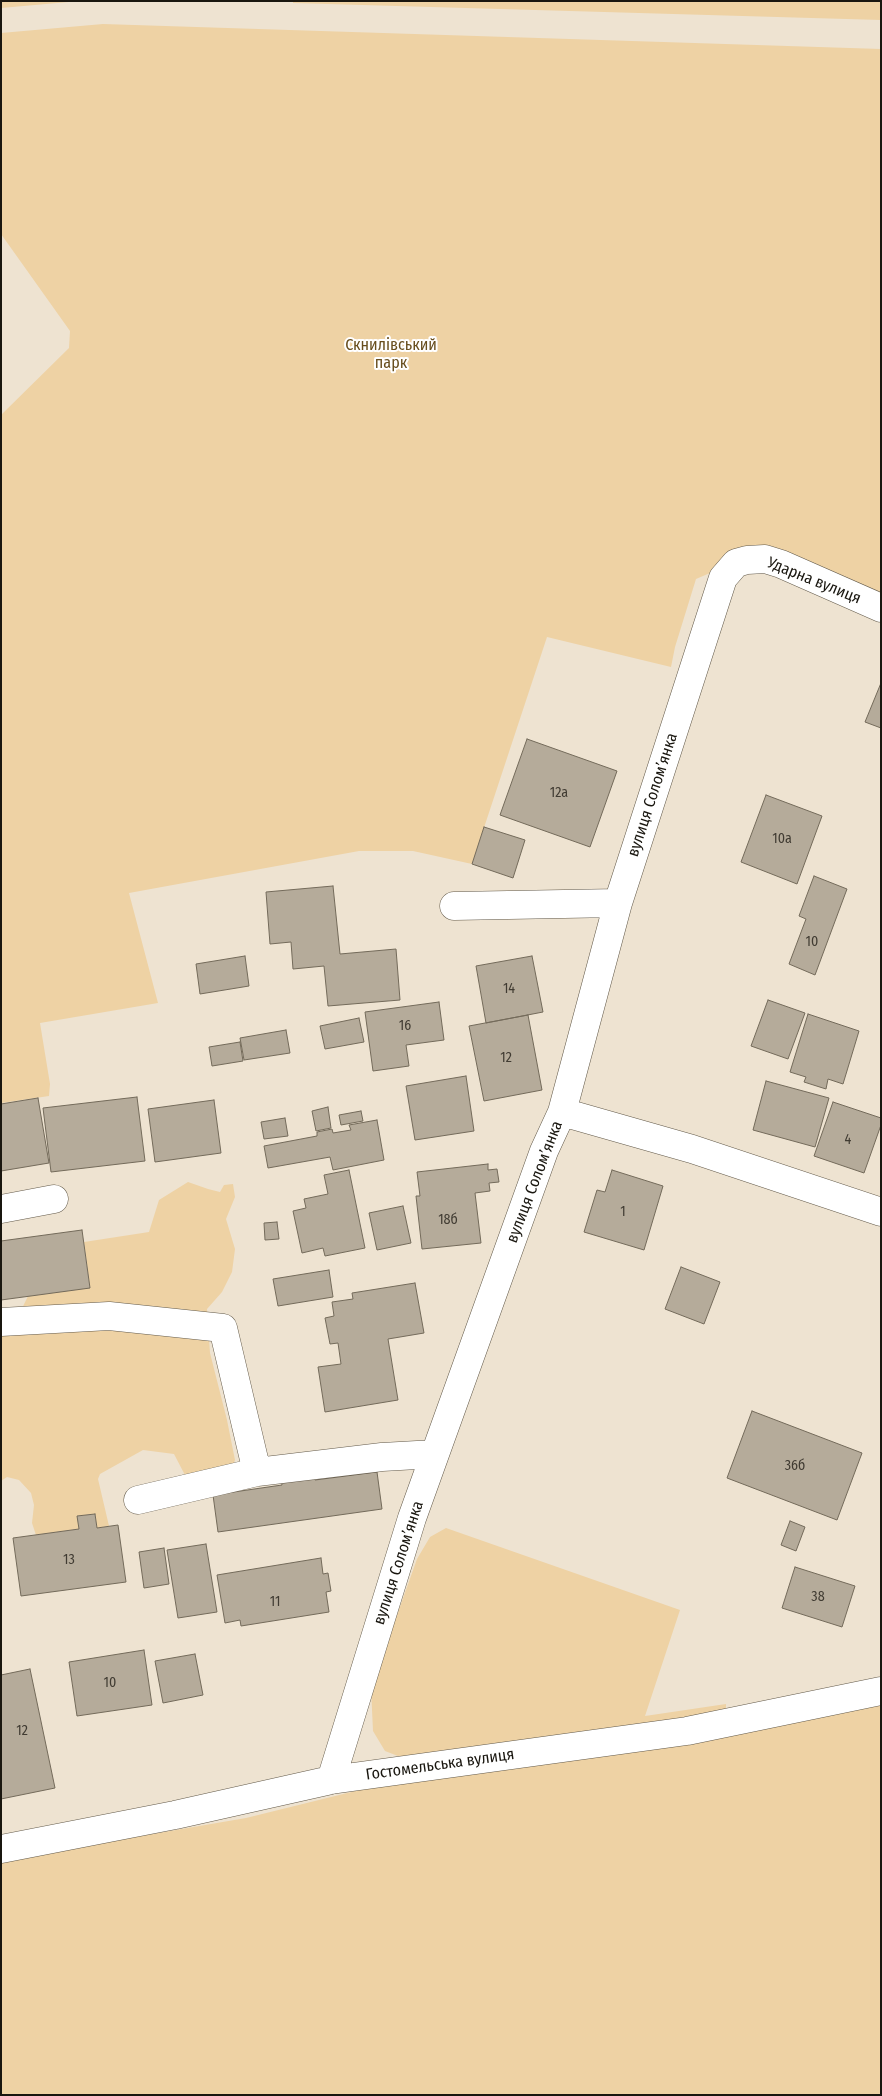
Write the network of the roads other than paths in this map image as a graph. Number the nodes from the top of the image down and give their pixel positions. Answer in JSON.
{"nodes":[{"id":1,"x":723,"y":578,"type":"joint"},
{"id":2,"x":881,"y":608,"type":"edge"},
{"id":3,"x":618,"y":903,"type":"junction"},
{"id":4,"x":454,"y":906,"type":"dead end"},
{"id":5,"x":562,"y":1112,"type":"junction"},
{"id":6,"x":54,"y":1199,"type":"dead end"},
{"id":7,"x":1,"y":1209,"type":"edge"},
{"id":8,"x":881,"y":1212,"type":"edge"},
{"id":9,"x":1,"y":1322,"type":"edge"},
{"id":10,"x":435,"y":1454,"type":"junction"},
{"id":11,"x":257,"y":1472,"type":"junction"},
{"id":12,"x":138,"y":1500,"type":"dead end"},
{"id":13,"x":881,"y":1690,"type":"edge"},
{"id":14,"x":331,"y":1780,"type":"junction"},
{"id":15,"x":1,"y":1849,"type":"edge"}],
"edges":[{"from":1,"to":2,"type":"street","name":"Ударна вулиця"},
{"from":1,"to":3,"type":"street","name":"вулиця Соломʼянка"},
{"from":3,"to":4,"type":"street"},
{"from":3,"to":5,"type":"street","name":"вулиця Соломʼянка"},
{"from":5,"to":8,"type":"street"},
{"from":5,"to":10,"type":"street","name":"вулиця Соломʼянка"},
{"from":6,"to":7,"type":"street"},
{"from":9,"to":11,"type":"street"},
{"from":10,"to":11,"type":"street"},
{"from":10,"to":14,"type":"street","name":"вулиця Соломʼянка"},
{"from":11,"to":12,"type":"street"},
{"from":13,"to":14,"type":"street","name":"Гостомельська вулиця"},
{"from":14,"to":15,"type":"street","name":"Гостомельська вулиця"}]}
